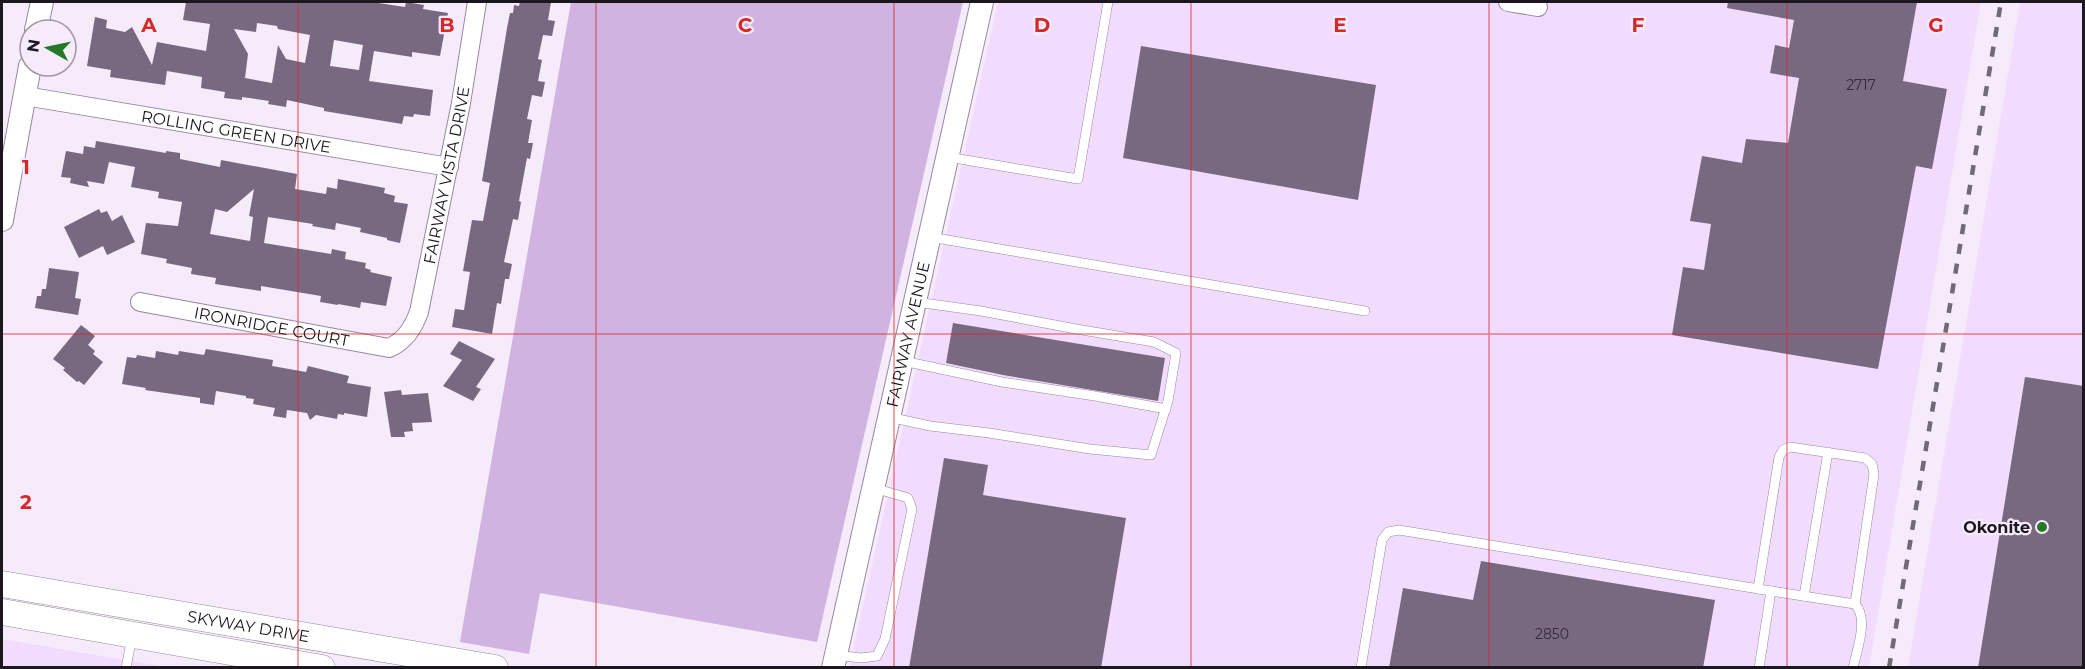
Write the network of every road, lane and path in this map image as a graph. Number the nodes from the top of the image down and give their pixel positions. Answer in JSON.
{"nodes":[{"id":1,"x":42,"y":2,"type":"edge"},
{"id":2,"x":477,"y":2,"type":"edge"},
{"id":3,"x":982,"y":2,"type":"edge"},
{"id":4,"x":1108,"y":2,"type":"edge"},
{"id":5,"x":1508,"y":2,"type":"edge"},
{"id":6,"x":1538,"y":7,"type":"dead end"},
{"id":7,"x":39,"y":18,"type":"edge"},
{"id":8,"x":28,"y":78,"type":"edge"},
{"id":9,"x":25,"y":96,"type":"junction"},
{"id":10,"x":948,"y":157,"type":"junction"},
{"id":11,"x":449,"y":167,"type":"junction"},
{"id":12,"x":6,"y":173,"type":"edge"},
{"id":13,"x":2,"y":220,"type":"edge"},
{"id":14,"x":929,"y":236,"type":"junction"},
{"id":15,"x":140,"y":302,"type":"dead end"},
{"id":16,"x":915,"y":302,"type":"junction"},
{"id":17,"x":1365,"y":311,"type":"dead end"},
{"id":18,"x":402,"y":343,"type":"joint"},
{"id":19,"x":902,"y":361,"type":"junction"},
{"id":20,"x":1166,"y":409,"type":"junction"},
{"id":21,"x":889,"y":417,"type":"junction"},
{"id":22,"x":1828,"y":452,"type":"junction"},
{"id":23,"x":873,"y":488,"type":"junction"},
{"id":24,"x":2,"y":584,"type":"edge"},
{"id":25,"x":1758,"y":588,"type":"junction"},
{"id":26,"x":1771,"y":591,"type":"junction"},
{"id":27,"x":1804,"y":596,"type":"junction"},
{"id":28,"x":1855,"y":604,"type":"junction"},
{"id":29,"x":2,"y":612,"type":"edge"},
{"id":30,"x":132,"y":635,"type":"junction"},
{"id":31,"x":835,"y":661,"type":"edge"},
{"id":32,"x":126,"y":668,"type":"edge"},
{"id":33,"x":322,"y":668,"type":"edge"},
{"id":34,"x":495,"y":668,"type":"edge"},
{"id":35,"x":1360,"y":668,"type":"edge"},
{"id":36,"x":1759,"y":668,"type":"edge"},
{"id":37,"x":1853,"y":668,"type":"edge"}],
"edges":[{"from":1,"to":7,"type":"street"},
{"from":2,"to":11,"type":"street","name":"FAIRWAY VISTA DRIVE"},
{"from":3,"to":10,"type":"street","name":"FAIRWAY AVENUE"},
{"from":4,"to":10,"type":"lane"},
{"from":5,"to":6,"type":"street"},
{"from":8,"to":9,"type":"street"},
{"from":9,"to":11,"type":"street","name":"ROLLING GREEN DRIVE"},
{"from":9,"to":12,"type":"street"},
{"from":10,"to":14,"type":"street","name":"FAIRWAY AVENUE"},
{"from":11,"to":18,"type":"street","name":"FAIRWAY VISTA DRIVE"},
{"from":12,"to":13,"type":"street"},
{"from":14,"to":16,"type":"street","name":"FAIRWAY AVENUE"},
{"from":14,"to":17,"type":"lane"},
{"from":15,"to":18,"type":"street","name":"IRONRIDGE COURT"},
{"from":16,"to":19,"type":"street","name":"FAIRWAY AVENUE"},
{"from":16,"to":20,"type":"lane"},
{"from":19,"to":20,"type":"lane"},
{"from":19,"to":21,"type":"street","name":"FAIRWAY AVENUE"},
{"from":20,"to":21,"type":"lane"},
{"from":21,"to":23,"type":"street","name":"FAIRWAY AVENUE"},
{"from":22,"to":25,"type":"lane"},
{"from":22,"to":27,"type":"lane"},
{"from":22,"to":28,"type":"lane"},
{"from":23,"to":31,"type":"street","name":"FAIRWAY AVENUE"},
{"from":23,"to":31,"type":"lane"},
{"from":24,"to":34,"type":"main road","name":"SKYWAY DRIVE"},
{"from":25,"to":26,"type":"lane"},
{"from":25,"to":35,"type":"lane"},
{"from":26,"to":27,"type":"lane"},
{"from":26,"to":36,"type":"lane"},
{"from":27,"to":28,"type":"lane"},
{"from":28,"to":37,"type":"lane"},
{"from":29,"to":30,"type":"main road","name":"SKYWAY DRIVE"},
{"from":30,"to":32,"type":"lane"},
{"from":30,"to":33,"type":"main road","name":"SKYWAY DRIVE"}]}
